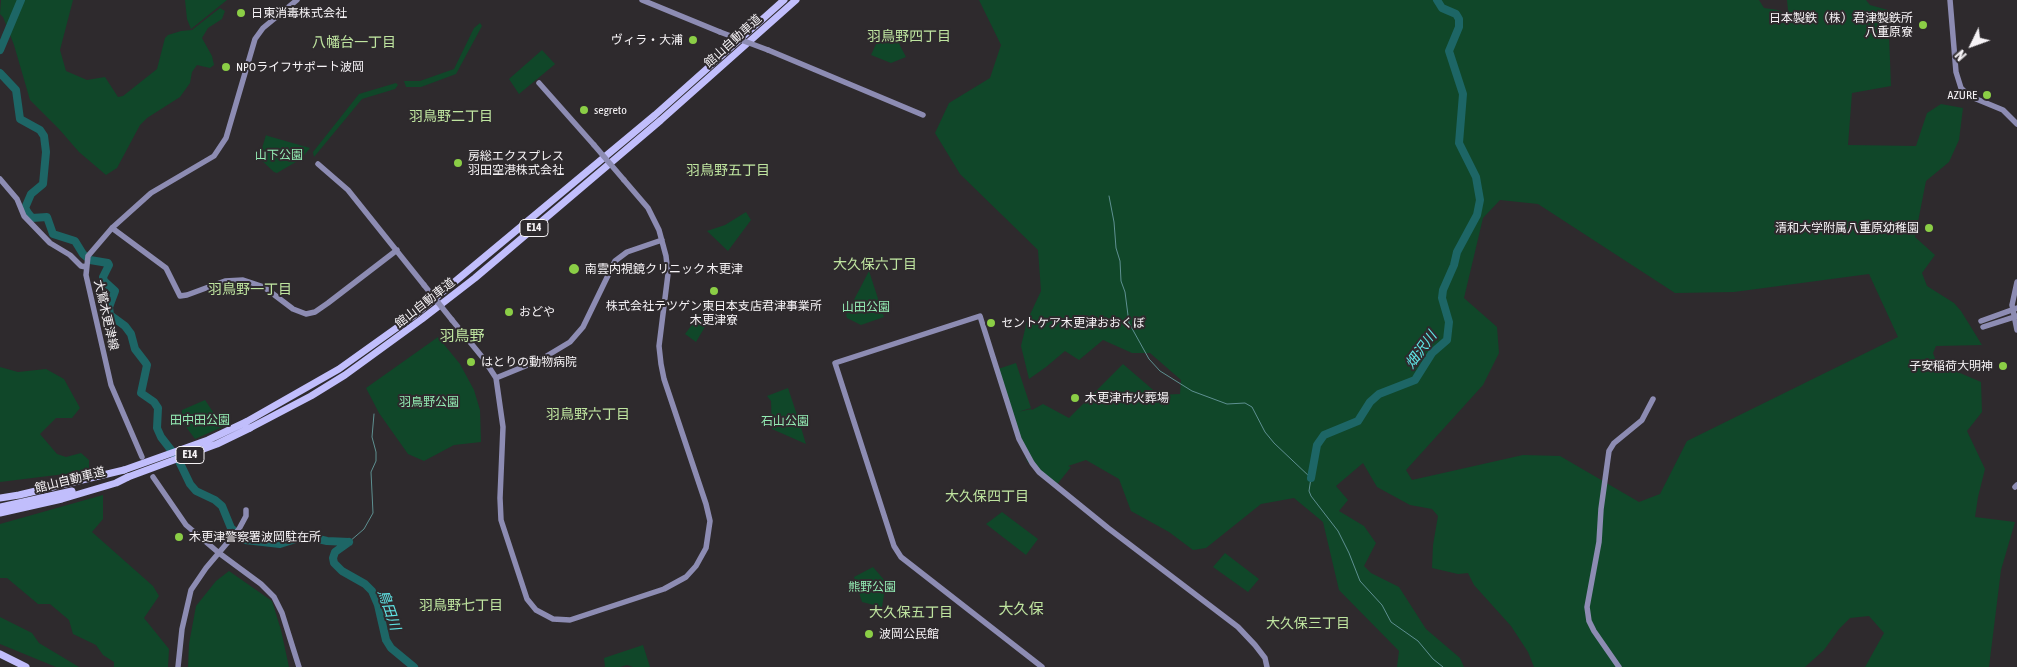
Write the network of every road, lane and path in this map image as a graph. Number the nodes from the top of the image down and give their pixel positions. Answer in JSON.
{"nodes":[{"id":1,"x":297,"y":0,"type":"edge"},
{"id":2,"x":642,"y":0,"type":"edge"},
{"id":3,"x":784,"y":0,"type":"edge"},
{"id":4,"x":796,"y":0,"type":"edge"},
{"id":5,"x":1950,"y":0,"type":"edge"},
{"id":6,"x":538,"y":82,"type":"dead end"},
{"id":7,"x":923,"y":115,"type":"dead end"},
{"id":8,"x":2017,"y":124,"type":"edge"},
{"id":9,"x":318,"y":164,"type":"dead end"},
{"id":10,"x":0,"y":179,"type":"edge"},
{"id":11,"x":112,"y":228,"type":"junction"},
{"id":12,"x":662,"y":240,"type":"junction"},
{"id":13,"x":396,"y":250,"type":"junction"},
{"id":14,"x":86,"y":267,"type":"junction"},
{"id":15,"x":2017,"y":282,"type":"edge"},
{"id":16,"x":2015,"y":309,"type":"edge"},
{"id":17,"x":2015,"y":317,"type":"edge"},
{"id":18,"x":2017,"y":330,"type":"edge"},
{"id":19,"x":496,"y":378,"type":"junction"},
{"id":20,"x":1653,"y":399,"type":"dead end"},
{"id":21,"x":248,"y":425,"type":"junction"},
{"id":22,"x":142,"y":457,"type":"dead end"},
{"id":23,"x":126,"y":474,"type":"junction"},
{"id":24,"x":153,"y":477,"type":"dead end"},
{"id":25,"x":0,"y":493,"type":"edge"},
{"id":26,"x":19,"y":495,"type":"junction"},
{"id":27,"x":0,"y":498,"type":"edge"},
{"id":28,"x":0,"y":507,"type":"edge"},
{"id":29,"x":246,"y":510,"type":"dead end"},
{"id":30,"x":0,"y":513,"type":"edge"},
{"id":31,"x":219,"y":553,"type":"junction"},
{"id":32,"x":0,"y":653,"type":"edge"},
{"id":33,"x":26,"y":667,"type":"edge"},
{"id":34,"x":178,"y":667,"type":"edge"},
{"id":35,"x":299,"y":667,"type":"edge"},
{"id":36,"x":1042,"y":667,"type":"edge"},
{"id":37,"x":1267,"y":667,"type":"edge"},
{"id":38,"x":1619,"y":667,"type":"edge"}],
"edges":[{"from":1,"to":11,"type":"street"},
{"from":2,"to":7,"type":"street","bridge":true},
{"from":3,"to":21,"type":"highway","name":"館山自動車道","number":"E14"},
{"from":4,"to":21,"type":"highway","name":"館山自動車道","number":"E14"},
{"from":5,"to":8,"type":"street"},
{"from":6,"to":12,"type":"street","bridge":true},
{"from":9,"to":13,"type":"street"},
{"from":10,"to":14,"type":"street","name":"大鷲木更津線"},
{"from":11,"to":13,"type":"street"},
{"from":11,"to":14,"type":"street"},
{"from":12,"to":19,"type":"street"},
{"from":12,"to":19,"type":"street"},
{"from":13,"to":19,"type":"street","bridge":true},
{"from":14,"to":22,"type":"street","name":"大鷲木更津線"},
{"from":15,"to":16,"type":"street"},
{"from":16,"to":17,"type":"street"},
{"from":16,"to":17,"type":"street"},
{"from":17,"to":18,"type":"street"},
{"from":20,"to":38,"type":"street"},
{"from":21,"to":23,"type":"highway","name":"館山自動車道","number":"E14","bridge":true},
{"from":23,"to":26,"type":"highway","name":"館山自動車道","number":"E14"},
{"from":23,"to":28,"type":"highway","name":"館山自動車道","number":"E14"},
{"from":23,"to":30,"type":"highway"},
{"from":24,"to":31,"type":"street"},
{"from":25,"to":26,"type":"highway"},
{"from":26,"to":27,"type":"highway","name":"館山自動車道","number":"E14"},
{"from":29,"to":31,"type":"street"},
{"from":31,"to":34,"type":"street"},
{"from":31,"to":35,"type":"street"},
{"from":32,"to":33,"type":"highway"},
{"from":36,"to":37,"type":"street"}]}
